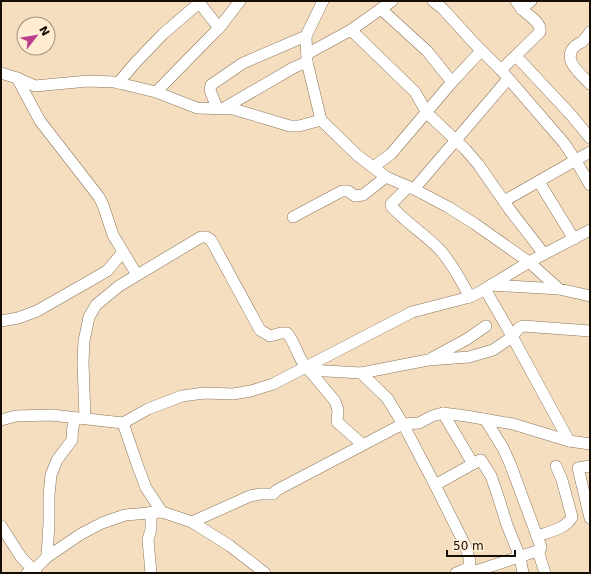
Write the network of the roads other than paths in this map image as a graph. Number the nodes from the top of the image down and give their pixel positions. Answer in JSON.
{"nodes":[{"id":1,"x":240,"y":1,"type":"edge"},
{"id":2,"x":323,"y":1,"type":"edge"},
{"id":3,"x":392,"y":1,"type":"edge"},
{"id":4,"x":433,"y":1,"type":"edge"},
{"id":5,"x":531,"y":1,"type":"edge"},
{"id":6,"x":199,"y":2,"type":"edge"},
{"id":7,"x":519,"y":5,"type":"edge"},
{"id":8,"x":380,"y":8,"type":"junction"},
{"id":9,"x":219,"y":28,"type":"junction"},
{"id":10,"x":351,"y":30,"type":"junction"},
{"id":11,"x":306,"y":36,"type":"junction"},
{"id":12,"x":588,"y":40,"type":"edge"},
{"id":13,"x":481,"y":51,"type":"junction"},
{"id":14,"x":516,"y":56,"type":"junction"},
{"id":15,"x":307,"y":58,"type":"junction"},
{"id":16,"x":1,"y":73,"type":"edge"},
{"id":17,"x":504,"y":74,"type":"junction"},
{"id":18,"x":17,"y":78,"type":"junction"},
{"id":19,"x":452,"y":82,"type":"junction"},
{"id":20,"x":118,"y":83,"type":"junction"},
{"id":21,"x":590,"y":84,"type":"edge"},
{"id":22,"x":156,"y":92,"type":"junction"},
{"id":23,"x":221,"y":108,"type":"junction"},
{"id":24,"x":427,"y":113,"type":"junction"},
{"id":25,"x":321,"y":120,"type":"junction"},
{"id":26,"x":590,"y":138,"type":"edge"},
{"id":27,"x":455,"y":139,"type":"junction"},
{"id":28,"x":590,"y":152,"type":"edge"},
{"id":29,"x":576,"y":161,"type":"junction"},
{"id":30,"x":373,"y":167,"type":"junction"},
{"id":31,"x":386,"y":177,"type":"junction"},
{"id":32,"x":539,"y":182,"type":"junction"},
{"id":33,"x":590,"y":185,"type":"edge"},
{"id":34,"x":411,"y":188,"type":"junction"},
{"id":35,"x":504,"y":201,"type":"junction"},
{"id":36,"x":293,"y":217,"type":"dead end"},
{"id":37,"x":590,"y":230,"type":"edge"},
{"id":38,"x":574,"y":239,"type":"junction"},
{"id":39,"x":123,"y":252,"type":"junction"},
{"id":40,"x":544,"y":254,"type":"junction"},
{"id":41,"x":528,"y":262,"type":"junction"},
{"id":42,"x":137,"y":275,"type":"junction"},
{"id":43,"x":488,"y":287,"type":"junction"},
{"id":44,"x":559,"y":289,"type":"junction"},
{"id":45,"x":590,"y":296,"type":"edge"},
{"id":46,"x":470,"y":297,"type":"junction"},
{"id":47,"x":1,"y":321,"type":"edge"},
{"id":48,"x":486,"y":326,"type":"dead end"},
{"id":49,"x":590,"y":331,"type":"edge"},
{"id":50,"x":512,"y":337,"type":"junction"},
{"id":51,"x":428,"y":360,"type":"junction"},
{"id":52,"x":308,"y":369,"type":"junction"},
{"id":53,"x":361,"y":372,"type":"junction"},
{"id":54,"x":443,"y":413,"type":"junction"},
{"id":55,"x":81,"y":418,"type":"junction"},
{"id":56,"x":485,"y":419,"type":"junction"},
{"id":57,"x":1,"y":420,"type":"edge"},
{"id":58,"x":123,"y":423,"type":"junction"},
{"id":59,"x":403,"y":424,"type":"junction"},
{"id":60,"x":568,"y":441,"type":"junction"},
{"id":61,"x":362,"y":444,"type":"junction"},
{"id":62,"x":590,"y":444,"type":"edge"},
{"id":63,"x":473,"y":464,"type":"junction"},
{"id":64,"x":556,"y":466,"type":"dead end"},
{"id":65,"x":590,"y":466,"type":"edge"},
{"id":66,"x":435,"y":485,"type":"junction"},
{"id":67,"x":157,"y":512,"type":"junction"},
{"id":68,"x":590,"y":518,"type":"edge"},
{"id":69,"x":192,"y":522,"type":"junction"},
{"id":70,"x":1,"y":526,"type":"edge"},
{"id":71,"x":537,"y":536,"type":"junction"},
{"id":72,"x":538,"y":551,"type":"junction"},
{"id":73,"x":47,"y":557,"type":"junction"},
{"id":74,"x":520,"y":557,"type":"junction"},
{"id":75,"x":469,"y":571,"type":"edge"},
{"id":76,"x":32,"y":572,"type":"edge"},
{"id":77,"x":152,"y":573,"type":"edge"},
{"id":78,"x":265,"y":573,"type":"edge"},
{"id":79,"x":456,"y":573,"type":"edge"},
{"id":80,"x":524,"y":573,"type":"edge"},
{"id":81,"x":545,"y":573,"type":"edge"}],
"edges":[{"from":1,"to":9,"type":"street"},
{"from":2,"to":11,"type":"street"},
{"from":3,"to":8,"type":"street"},
{"from":4,"to":13,"type":"street"},
{"from":5,"to":7,"type":"street"},
{"from":6,"to":9,"type":"street"},
{"from":6,"to":20,"type":"street"},
{"from":7,"to":14,"type":"street"},
{"from":8,"to":10,"type":"street"},
{"from":8,"to":19,"type":"street"},
{"from":9,"to":22,"type":"street"},
{"from":10,"to":15,"type":"street"},
{"from":10,"to":24,"type":"street"},
{"from":11,"to":15,"type":"street"},
{"from":11,"to":23,"type":"street"},
{"from":12,"to":21,"type":"street"},
{"from":13,"to":17,"type":"street"},
{"from":13,"to":19,"type":"street"},
{"from":14,"to":17,"type":"street"},
{"from":14,"to":26,"type":"street"},
{"from":15,"to":23,"type":"street"},
{"from":15,"to":25,"type":"street"},
{"from":16,"to":18,"type":"street"},
{"from":17,"to":27,"type":"street"},
{"from":17,"to":29,"type":"street"},
{"from":18,"to":20,"type":"street"},
{"from":18,"to":39,"type":"street"},
{"from":19,"to":24,"type":"street"},
{"from":20,"to":22,"type":"street"},
{"from":22,"to":23,"type":"street"},
{"from":23,"to":25,"type":"street"},
{"from":24,"to":27,"type":"street"},
{"from":24,"to":30,"type":"street"},
{"from":25,"to":30,"type":"street"},
{"from":27,"to":34,"type":"street"},
{"from":27,"to":35,"type":"street"},
{"from":28,"to":29,"type":"street"},
{"from":29,"to":32,"type":"street"},
{"from":29,"to":33,"type":"street"},
{"from":30,"to":31,"type":"street"},
{"from":31,"to":34,"type":"street"},
{"from":31,"to":36,"type":"street"},
{"from":32,"to":35,"type":"street"},
{"from":32,"to":38,"type":"street"},
{"from":34,"to":41,"type":"street"},
{"from":34,"to":46,"type":"street"},
{"from":35,"to":40,"type":"street"},
{"from":37,"to":38,"type":"street"},
{"from":38,"to":40,"type":"street"},
{"from":39,"to":42,"type":"street"},
{"from":39,"to":47,"type":"street"},
{"from":40,"to":41,"type":"street"},
{"from":41,"to":43,"type":"street"},
{"from":41,"to":44,"type":"street"},
{"from":42,"to":52,"type":"street"},
{"from":42,"to":55,"type":"street"},
{"from":43,"to":44,"type":"street"},
{"from":43,"to":46,"type":"street"},
{"from":43,"to":50,"type":"street"},
{"from":44,"to":45,"type":"street"},
{"from":46,"to":52,"type":"street"},
{"from":48,"to":51,"type":"street"},
{"from":49,"to":50,"type":"street"},
{"from":50,"to":51,"type":"street"},
{"from":50,"to":60,"type":"street"},
{"from":51,"to":53,"type":"street"},
{"from":52,"to":53,"type":"street"},
{"from":52,"to":58,"type":"street"},
{"from":52,"to":61,"type":"street"},
{"from":53,"to":59,"type":"street"},
{"from":54,"to":56,"type":"street"},
{"from":54,"to":59,"type":"street"},
{"from":54,"to":63,"type":"street"},
{"from":55,"to":57,"type":"street"},
{"from":55,"to":58,"type":"street"},
{"from":55,"to":73,"type":"street"},
{"from":56,"to":60,"type":"street"},
{"from":56,"to":71,"type":"street"},
{"from":58,"to":67,"type":"street"},
{"from":59,"to":61,"type":"street"},
{"from":59,"to":66,"type":"street"},
{"from":60,"to":62,"type":"street"},
{"from":61,"to":69,"type":"street"},
{"from":63,"to":66,"type":"street"},
{"from":63,"to":74,"type":"street"},
{"from":64,"to":71,"type":"street"},
{"from":65,"to":68,"type":"street"},
{"from":66,"to":75,"type":"street"},
{"from":67,"to":69,"type":"street"},
{"from":67,"to":73,"type":"street"},
{"from":67,"to":77,"type":"street"},
{"from":69,"to":78,"type":"street"},
{"from":70,"to":76,"type":"street"},
{"from":71,"to":72,"type":"street"},
{"from":72,"to":74,"type":"street"},
{"from":72,"to":81,"type":"street"},
{"from":73,"to":76,"type":"street"},
{"from":74,"to":75,"type":"street"},
{"from":74,"to":80,"type":"street"},
{"from":75,"to":79,"type":"street"}]}
